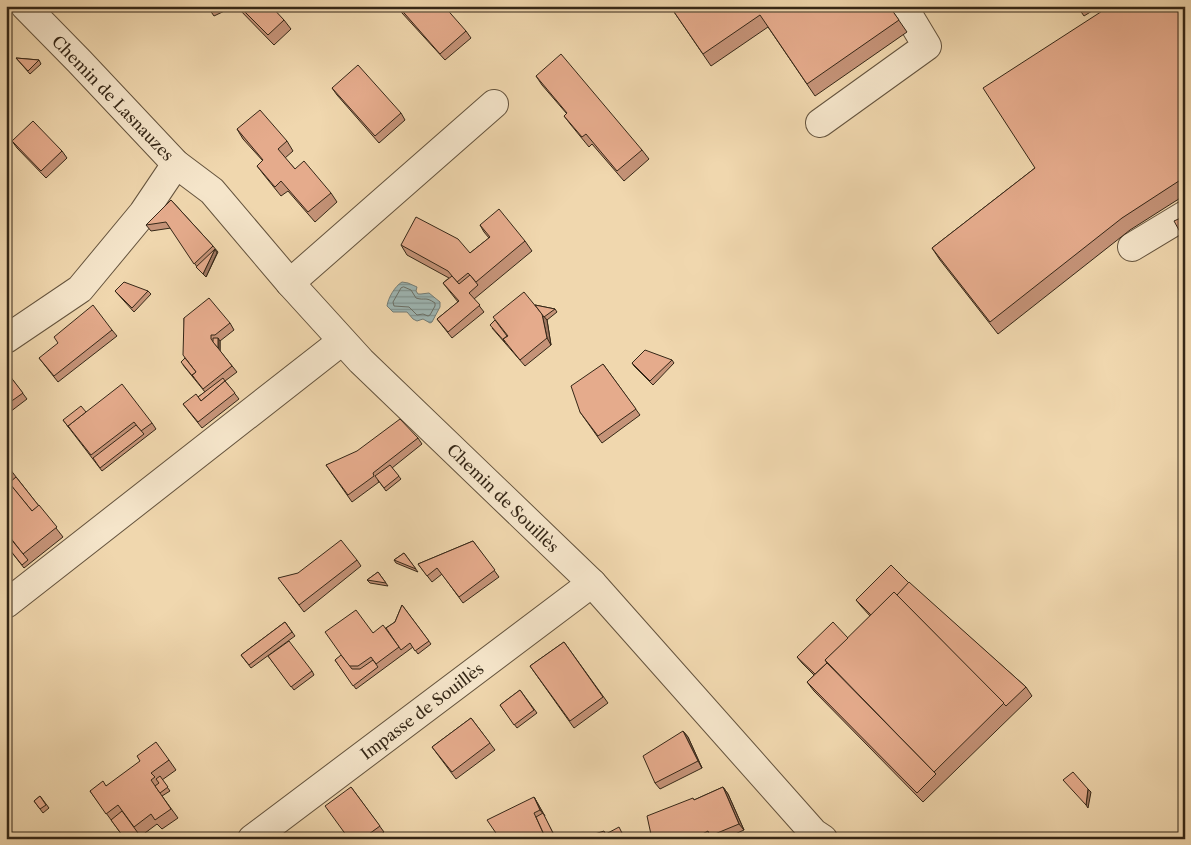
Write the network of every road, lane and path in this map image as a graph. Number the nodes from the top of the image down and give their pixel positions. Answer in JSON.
{"nodes":[{"id":1,"x":25,"y":6,"type":"edge"},
{"id":2,"x":903,"y":6,"type":"edge"},
{"id":3,"x":494,"y":104,"type":"dead end"},
{"id":4,"x":820,"y":123,"type":"dead end"},
{"id":5,"x":176,"y":164,"type":"junction"},
{"id":6,"x":1185,"y":216,"type":"edge"},
{"id":7,"x":1132,"y":247,"type":"dead end"},
{"id":8,"x":290,"y":283,"type":"junction"},
{"id":9,"x":6,"y":339,"type":"edge"},
{"id":10,"x":342,"y":341,"type":"junction"},
{"id":11,"x":592,"y":583,"type":"junction"},
{"id":12,"x":6,"y":604,"type":"edge"},
{"id":13,"x":252,"y":839,"type":"edge"},
{"id":14,"x":822,"y":839,"type":"edge"}],
"edges":[{"from":1,"to":5,"type":"street","name":"Chemin de Lasnauzes"},
{"from":2,"to":4,"type":"street"},
{"from":3,"to":8,"type":"street"},
{"from":5,"to":8,"type":"street","name":"Chemin de Souillès"},
{"from":5,"to":9,"type":"street","name":"Chemin de Lasnauzes"},
{"from":6,"to":7,"type":"street"},
{"from":8,"to":10,"type":"street","name":"Chemin de Souillès"},
{"from":10,"to":11,"type":"street","name":"Chemin de Souillès"},
{"from":10,"to":12,"type":"street"},
{"from":11,"to":13,"type":"street","name":"Impasse de Souillès"},
{"from":11,"to":14,"type":"street","name":"Chemin de Souillès"}]}
